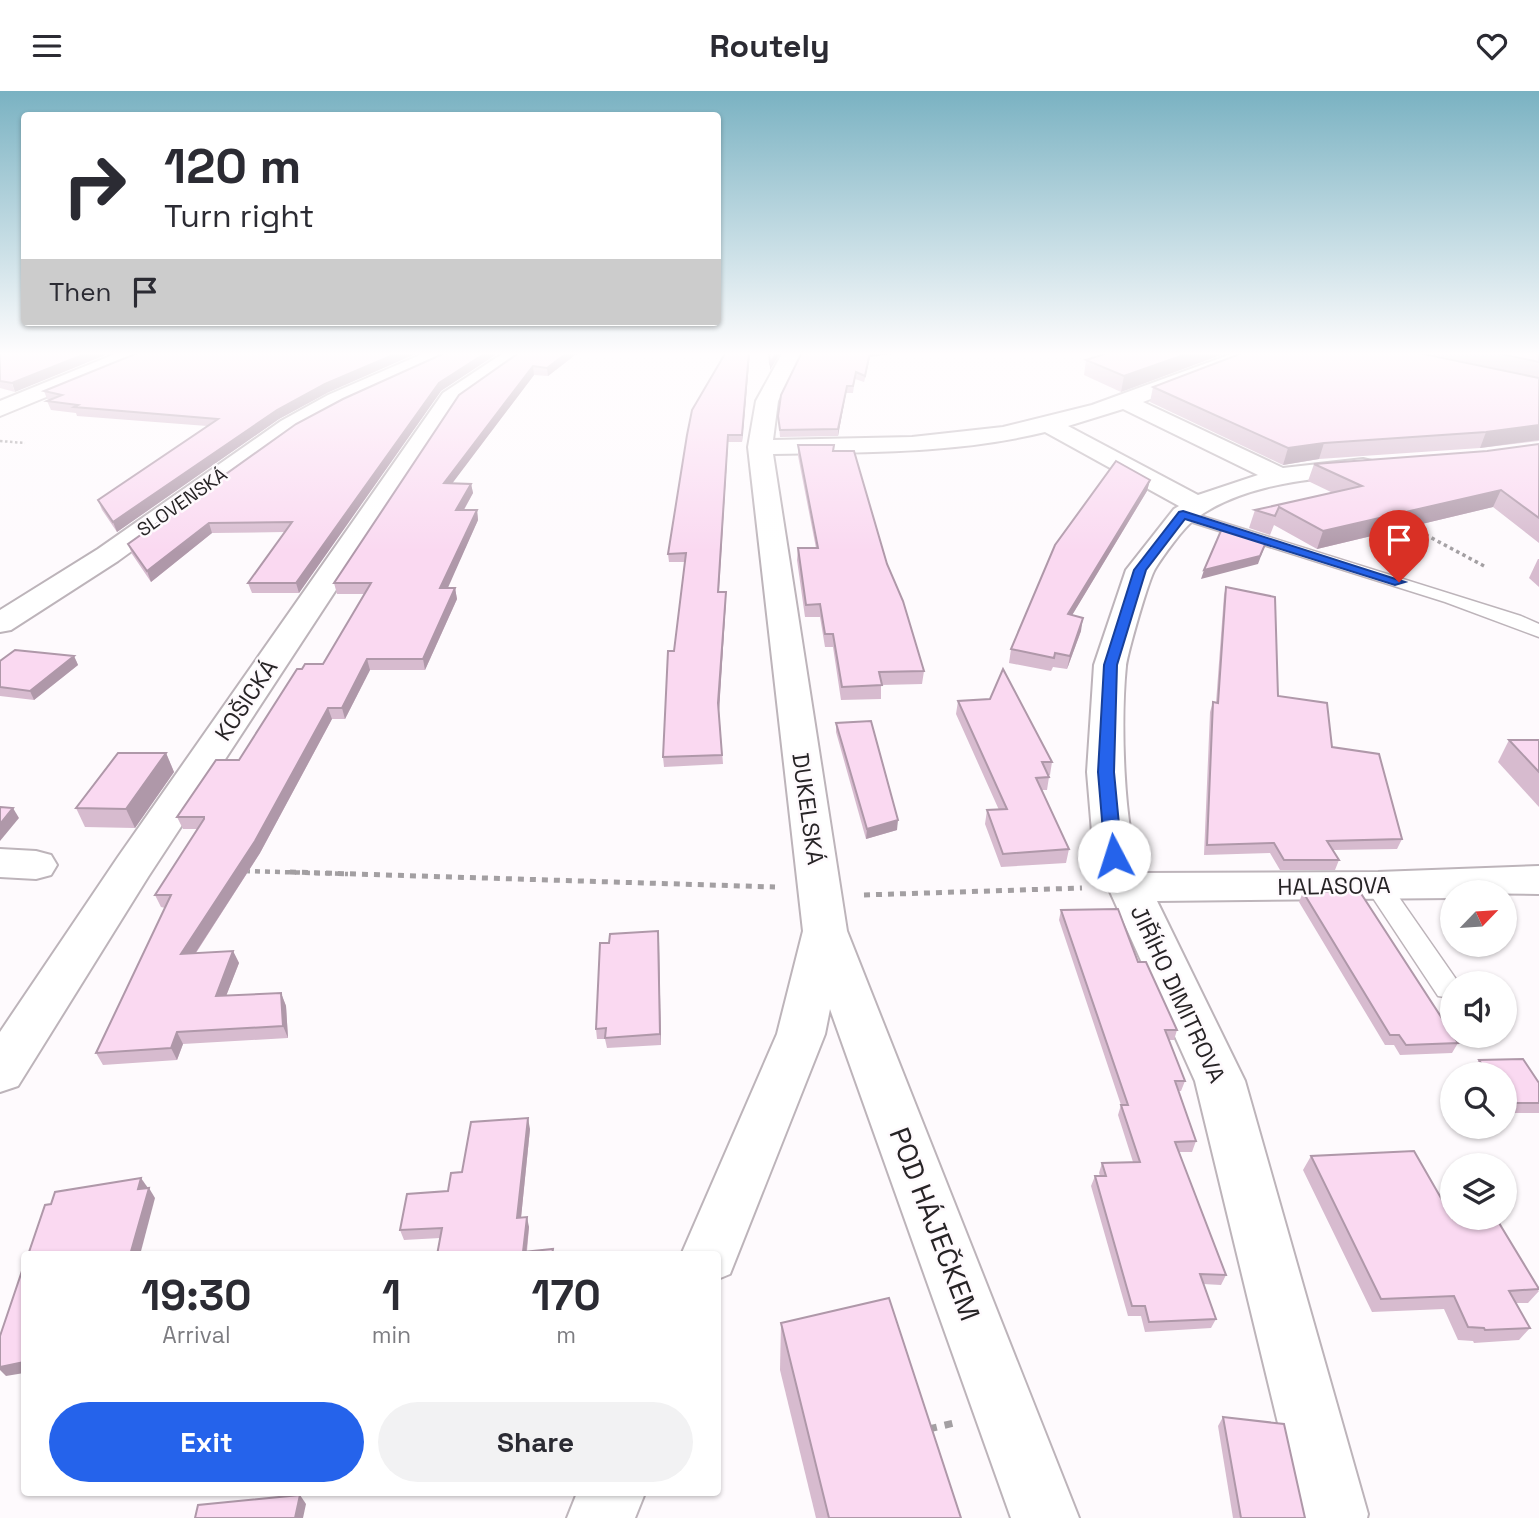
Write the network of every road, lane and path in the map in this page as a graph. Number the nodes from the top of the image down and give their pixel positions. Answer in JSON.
{"nodes":[{"id":1,"x":302,"y":419,"type":"edge"},
{"id":2,"x":436,"y":419,"type":"edge"},
{"id":3,"x":764,"y":419,"type":"edge"},
{"id":4,"x":1066,"y":419,"type":"edge"},
{"id":5,"x":1161,"y":419,"type":"edge"},
{"id":6,"x":1048,"y":424,"type":"junction"},
{"id":7,"x":0,"y":440,"type":"edge"},
{"id":8,"x":24,"y":443,"type":"dead end"},
{"id":9,"x":760,"y":447,"type":"junction"},
{"id":10,"x":1402,"y":463,"type":"edge"},
{"id":11,"x":1280,"y":476,"type":"junction"},
{"id":12,"x":1190,"y":510,"type":"junction"},
{"id":13,"x":1413,"y":528,"type":"edge"},
{"id":14,"x":1486,"y":567,"type":"dead end"},
{"id":15,"x":0,"y":623,"type":"edge"},
{"id":16,"x":1539,"y":631,"type":"edge"},
{"id":17,"x":242,"y":871,"type":"edge"},
{"id":18,"x":1539,"y":880,"type":"edge"},
{"id":19,"x":1378,"y":886,"type":"junction"},
{"id":20,"x":1129,"y":887,"type":"junction"},
{"id":21,"x":866,"y":895,"type":"dead end"},
{"id":22,"x":822,"y":910,"type":"junction"},
{"id":23,"x":1440,"y":977,"type":"edge"},
{"id":24,"x":0,"y":1072,"type":"edge"},
{"id":25,"x":712,"y":1251,"type":"edge"},
{"id":26,"x":954,"y":1423,"type":"dead end"},
{"id":27,"x":922,"y":1430,"type":"edge"},
{"id":28,"x":610,"y":1496,"type":"edge"},
{"id":29,"x":1334,"y":1514,"type":"dead end"},
{"id":30,"x":601,"y":1518,"type":"edge"},
{"id":31,"x":1045,"y":1518,"type":"edge"}],
"edges":[{"from":1,"to":15,"type":"street","name":"SLOVENSKÁ"},
{"from":2,"to":24,"type":"street","name":"KOŠICKÁ"},
{"from":3,"to":9,"type":"street","name":"DUKELSKÁ"},
{"from":4,"to":6,"type":"street"},
{"from":5,"to":11,"type":"street"},
{"from":6,"to":9,"type":"street"},
{"from":6,"to":12,"type":"street"},
{"from":7,"to":8,"type":"path"},
{"from":9,"to":22,"type":"street","name":"DUKELSKÁ"},
{"from":10,"to":11,"type":"street","name":"JIŘÍHO DIMITROVA"},
{"from":11,"to":12,"type":"street","name":"JIŘÍHO DIMITROVA"},
{"from":12,"to":16,"type":"lane"},
{"from":12,"to":20,"type":"street","name":"JIŘÍHO DIMITROVA"},
{"from":13,"to":14,"type":"path"},
{"from":17,"to":22,"type":"path"},
{"from":18,"to":19,"type":"street","name":"HALASOVA"},
{"from":19,"to":20,"type":"street","name":"HALASOVA"},
{"from":19,"to":23,"type":"lane"},
{"from":20,"to":21,"type":"path"},
{"from":20,"to":29,"type":"street","name":"JIŘÍHO DIMITROVA"},
{"from":22,"to":25,"type":"street","name":"DUKELSKÁ"},
{"from":22,"to":31,"type":"street","name":"POD HÁJEČKEM"},
{"from":26,"to":27,"type":"path"},
{"from":28,"to":30,"type":"street"}]}
